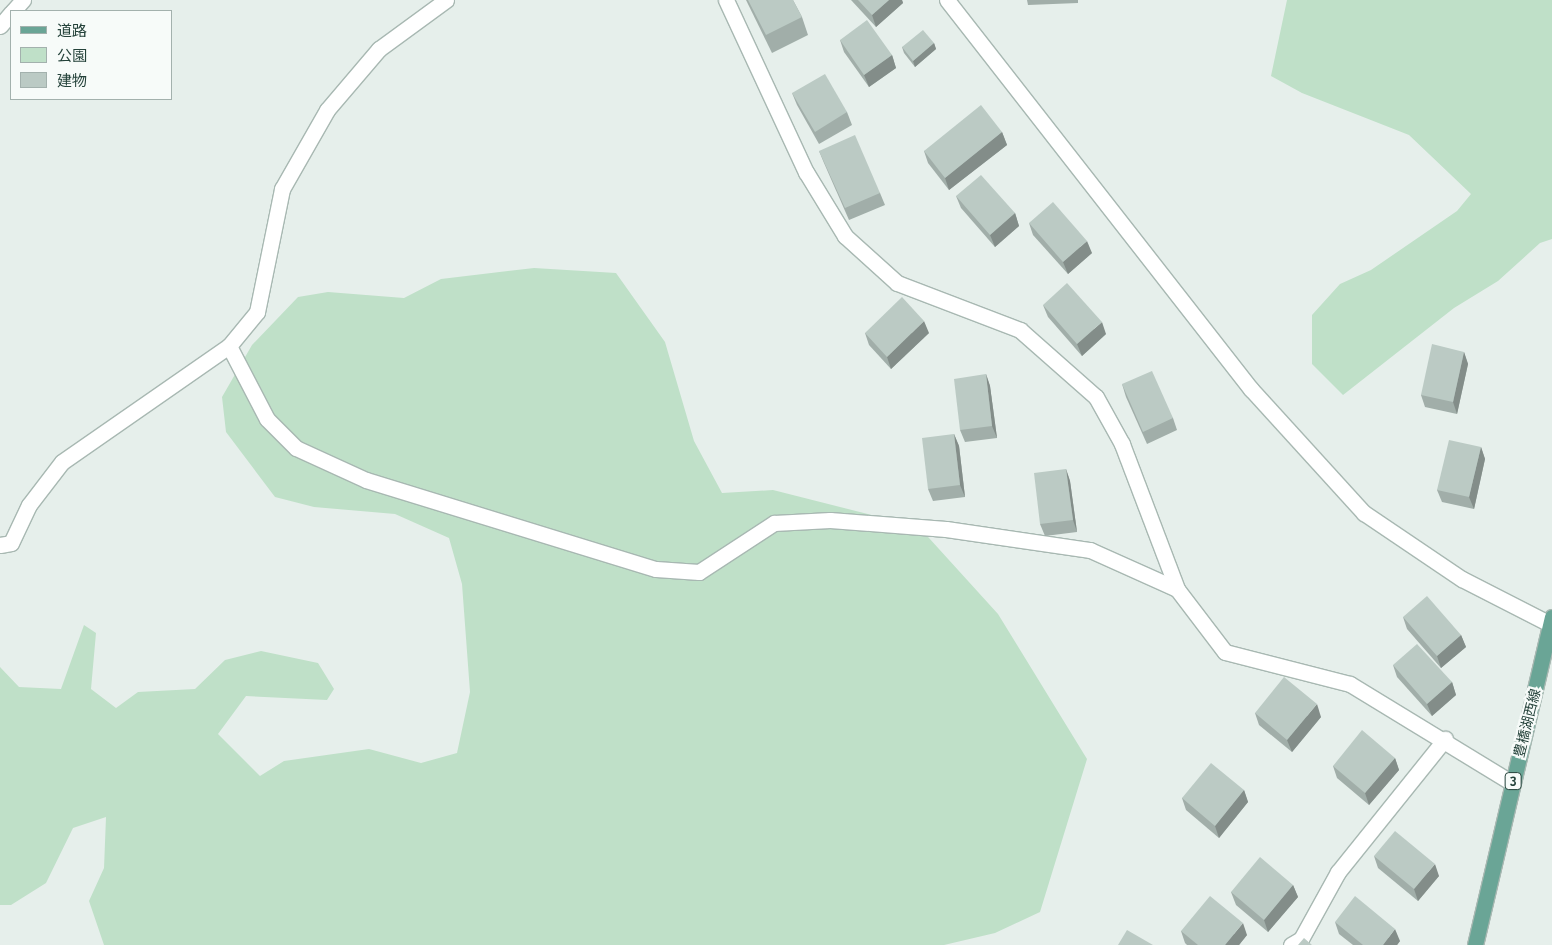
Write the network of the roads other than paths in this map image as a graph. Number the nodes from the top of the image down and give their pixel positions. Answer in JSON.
{"nodes":[{"id":1,"x":23,"y":0,"type":"edge"},
{"id":2,"x":446,"y":0,"type":"edge"},
{"id":3,"x":726,"y":0,"type":"edge"},
{"id":4,"x":947,"y":0,"type":"edge"},
{"id":5,"x":14,"y":10,"type":"edge"},
{"id":6,"x":10,"y":14,"type":"edge"},
{"id":7,"x":0,"y":26,"type":"edge"},
{"id":8,"x":229,"y":346,"type":"junction"},
{"id":9,"x":0,"y":544,"type":"edge"},
{"id":10,"x":1177,"y":589,"type":"junction"},
{"id":11,"x":1551,"y":622,"type":"edge"},
{"id":12,"x":1445,"y":739,"type":"junction"},
{"id":13,"x":1512,"y":783,"type":"junction"},
{"id":14,"x":1291,"y":945,"type":"edge"},
{"id":15,"x":1475,"y":945,"type":"edge"}],
"edges":[{"from":1,"to":5,"type":"street"},
{"from":2,"to":8,"type":"street"},
{"from":3,"to":10,"type":"street"},
{"from":4,"to":11,"type":"street"},
{"from":6,"to":7,"type":"street"},
{"from":8,"to":9,"type":"street"},
{"from":8,"to":10,"type":"street"},
{"from":10,"to":12,"type":"street"},
{"from":11,"to":13,"type":"main road","name":"豊橋湖西線","number":"3"},
{"from":12,"to":13,"type":"street"},
{"from":12,"to":14,"type":"street"},
{"from":13,"to":15,"type":"main road","name":"豊橋湖西線","number":"3"}]}
